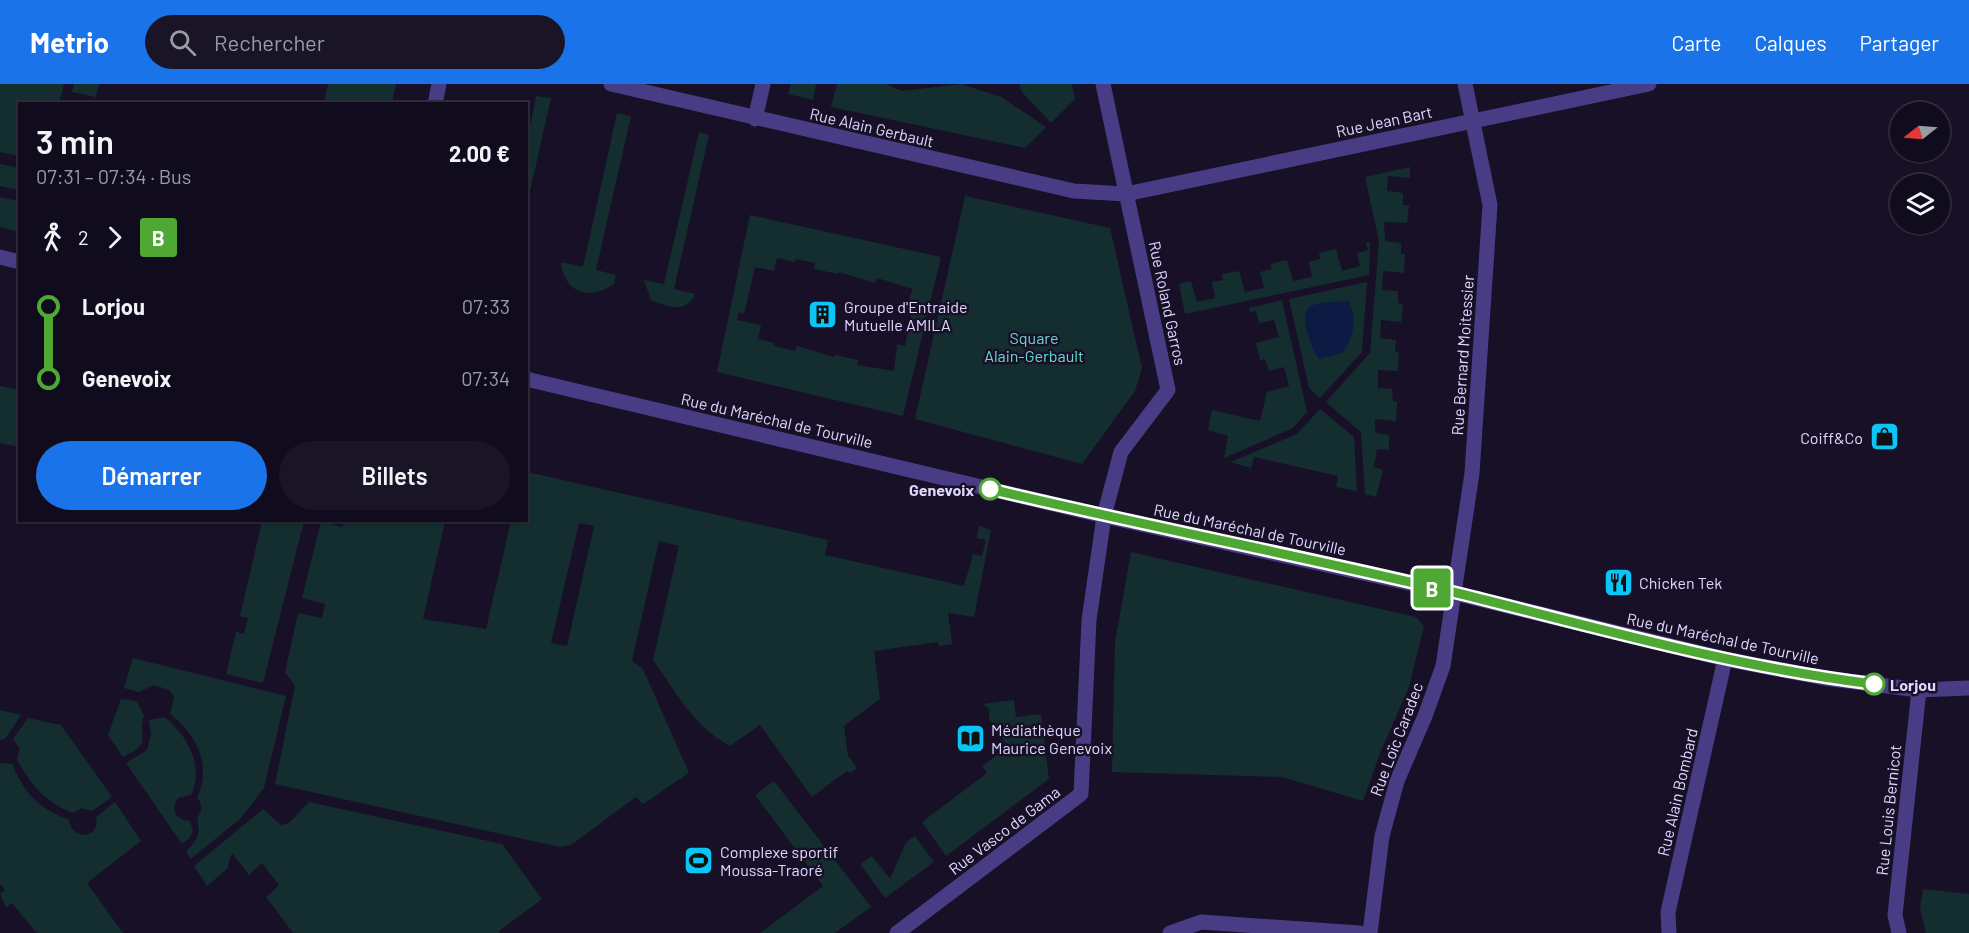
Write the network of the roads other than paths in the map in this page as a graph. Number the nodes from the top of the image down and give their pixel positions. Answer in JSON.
{"nodes":[{"id":1,"x":439,"y":84,"type":"edge"},
{"id":2,"x":611,"y":84,"type":"edge"},
{"id":3,"x":763,"y":84,"type":"edge"},
{"id":4,"x":1103,"y":84,"type":"edge"},
{"id":5,"x":1465,"y":84,"type":"edge"},
{"id":6,"x":1649,"y":84,"type":"edge"},
{"id":7,"x":435,"y":102,"type":"edge"},
{"id":8,"x":755,"y":119,"type":"junction"},
{"id":9,"x":1473,"y":120,"type":"junction"},
{"id":10,"x":1126,"y":194,"type":"junction"},
{"id":11,"x":0,"y":257,"type":"edge"},
{"id":12,"x":18,"y":262,"type":"edge"},
{"id":13,"x":528,"y":379,"type":"edge"},
{"id":14,"x":1104,"y":516,"type":"junction"},
{"id":15,"x":1454,"y":593,"type":"junction"},
{"id":16,"x":1725,"y":659,"type":"junction"},
{"id":17,"x":1969,"y":688,"type":"edge"},
{"id":18,"x":1919,"y":690,"type":"junction"},
{"id":19,"x":897,"y":933,"type":"edge"},
{"id":20,"x":1170,"y":933,"type":"edge"},
{"id":21,"x":1360,"y":933,"type":"edge"},
{"id":22,"x":1370,"y":933,"type":"edge"},
{"id":23,"x":1669,"y":933,"type":"edge"},
{"id":24,"x":1899,"y":933,"type":"edge"}],
"edges":[{"from":1,"to":7,"type":"street"},
{"from":2,"to":8,"type":"street","name":"Rue Alain Gerbault"},
{"from":3,"to":8,"type":"street"},
{"from":4,"to":10,"type":"street","name":"Rue Roland Garros"},
{"from":5,"to":9,"type":"street","name":"Rue Bernard Moitessier"},
{"from":6,"to":9,"type":"street","name":"Rue Jean Bart"},
{"from":8,"to":10,"type":"street","name":"Rue Alain Gerbault"},
{"from":9,"to":10,"type":"street","name":"Rue Jean Bart"},
{"from":9,"to":15,"type":"street","name":"Rue Bernard Moitessier"},
{"from":10,"to":14,"type":"street","name":"Rue Roland Garros"},
{"from":11,"to":12,"type":"street"},
{"from":13,"to":14,"type":"street","name":"Rue du Maréchal de Tourville"},
{"from":14,"to":15,"type":"street","name":"Rue du Maréchal de Tourville"},
{"from":14,"to":19,"type":"street","name":"Rue Vasco de Gama"},
{"from":15,"to":16,"type":"street","name":"Rue du Maréchal de Tourville"},
{"from":15,"to":22,"type":"street","name":"Rue Loïc Caradec"},
{"from":16,"to":18,"type":"street","name":"Rue du Maréchal de Tourville"},
{"from":16,"to":23,"type":"street","name":"Rue Alain Bombard"},
{"from":17,"to":18,"type":"street","name":"Rue du Maréchal de Tourville"},
{"from":18,"to":24,"type":"street","name":"Rue Louis Bernicot"},
{"from":20,"to":21,"type":"street"}]}
